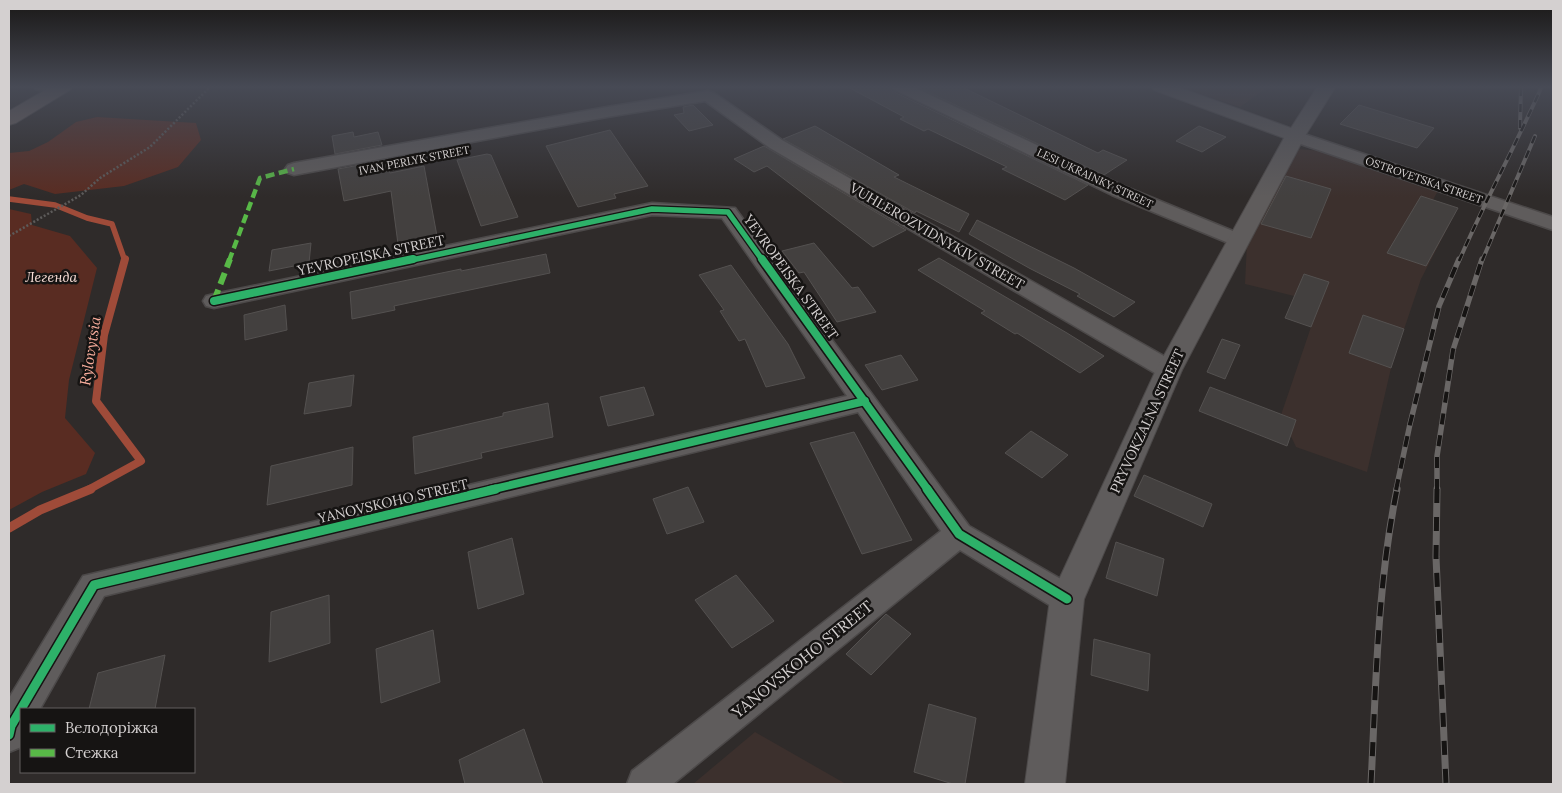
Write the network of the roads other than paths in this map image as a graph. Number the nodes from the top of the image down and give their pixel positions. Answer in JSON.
{"nodes":[{"id":1,"x":596,"y":123,"type":"edge"},
{"id":2,"x":751,"y":123,"type":"edge"},
{"id":3,"x":977,"y":123,"type":"edge"},
{"id":4,"x":1259,"y":123,"type":"edge"},
{"id":5,"x":1302,"y":123,"type":"edge"},
{"id":6,"x":1294,"y":136,"type":"junction"},
{"id":7,"x":294,"y":176,"type":"dead end"},
{"id":8,"x":1553,"y":224,"type":"edge"},
{"id":9,"x":1238,"y":240,"type":"junction"},
{"id":10,"x":214,"y":300,"type":"dead end"},
{"id":11,"x":1169,"y":370,"type":"junction"},
{"id":12,"x":865,"y":401,"type":"junction"},
{"id":13,"x":959,"y":534,"type":"junction"},
{"id":14,"x":1067,"y":599,"type":"junction"},
{"id":15,"x":22,"y":708,"type":"edge"},
{"id":16,"x":20,"y":711,"type":"edge"},
{"id":17,"x":9,"y":735,"type":"edge"},
{"id":18,"x":645,"y":784,"type":"edge"},
{"id":19,"x":1046,"y":784,"type":"edge"}],
"edges":[{"from":1,"to":7,"type":"street","name":"IVAN PERLYK STREET"},
{"from":2,"to":11,"type":"street","name":"VUHLEROZVIDNYKIV STREET"},
{"from":3,"to":9,"type":"street","name":"LESI UKRAINKY STREET"},
{"from":4,"to":6,"type":"street"},
{"from":5,"to":6,"type":"street","name":"PRYVOKZALNA STREET"},
{"from":6,"to":8,"type":"street","name":"OSTROVETSKA STREET"},
{"from":6,"to":9,"type":"street","name":"PRYVOKZALNA STREET"},
{"from":9,"to":11,"type":"street","name":"PRYVOKZALNA STREET"},
{"from":10,"to":12,"type":"street","name":"YEVROPEISKA STREET"},
{"from":11,"to":14,"type":"street","name":"PRYVOKZALNA STREET"},
{"from":12,"to":13,"type":"street","name":"YEVROPEISKA STREET"},
{"from":12,"to":15,"type":"street","name":"YANOVSKOHO STREET"},
{"from":13,"to":14,"type":"street","name":"YEVROPEISKA STREET"},
{"from":13,"to":18,"type":"street","name":"YANOVSKOHO STREET"},
{"from":14,"to":19,"type":"street","name":"PRYVOKZALNA STREET"},
{"from":16,"to":17,"type":"street","name":"YANOVSKOHO STREET"}]}
